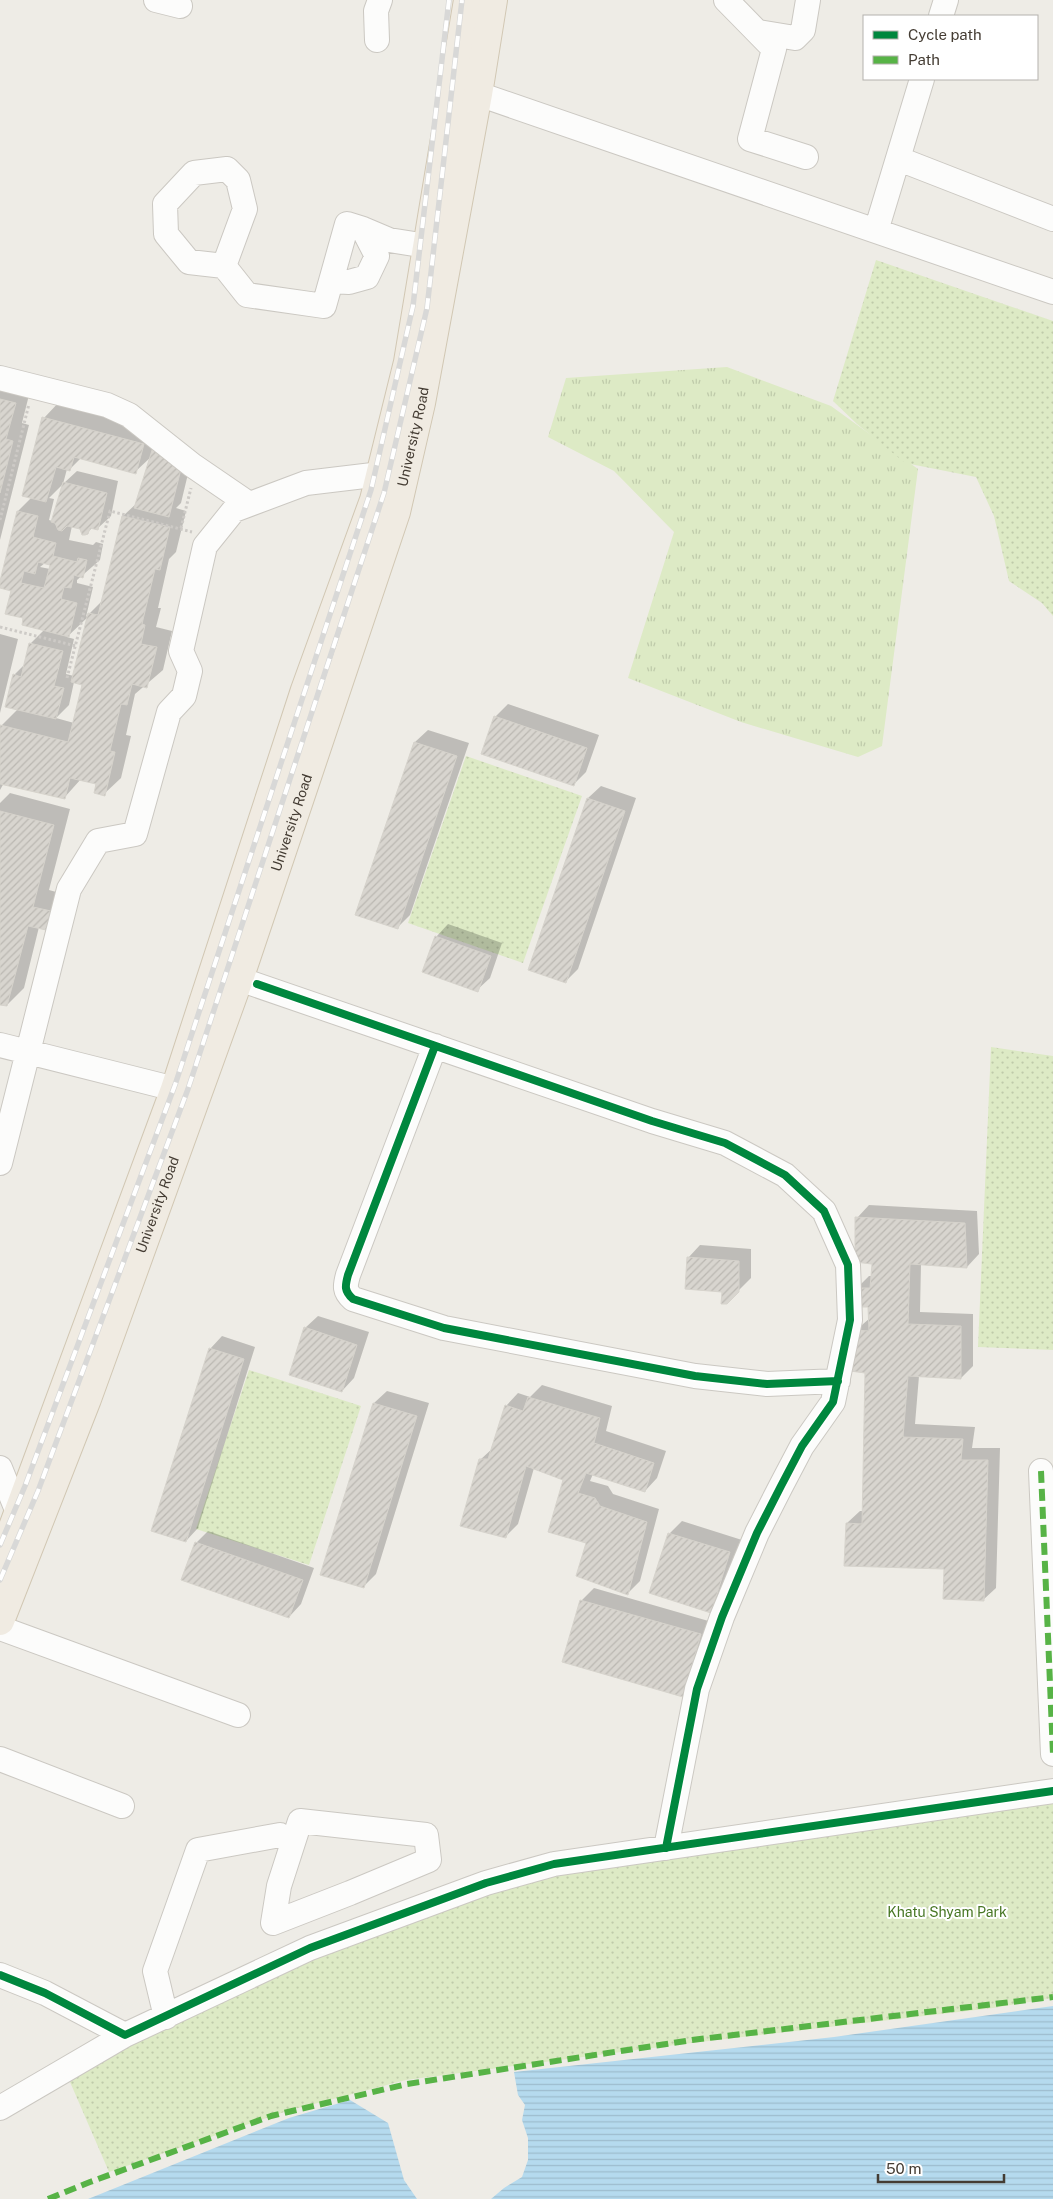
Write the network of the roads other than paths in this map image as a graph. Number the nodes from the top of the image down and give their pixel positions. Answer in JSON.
{"nodes":[{"id":1,"x":156,"y":0,"type":"edge"},
{"id":2,"x":380,"y":0,"type":"edge"},
{"id":3,"x":468,"y":0,"type":"edge"},
{"id":4,"x":493,"y":0,"type":"edge"},
{"id":5,"x":726,"y":0,"type":"edge"},
{"id":6,"x":808,"y":0,"type":"edge"},
{"id":7,"x":946,"y":0,"type":"edge"},
{"id":8,"x":180,"y":6,"type":"dead end"},
{"id":9,"x":941,"y":15,"type":"edge"},
{"id":10,"x":758,"y":32,"type":"junction"},
{"id":11,"x":377,"y":40,"type":"dead end"},
{"id":12,"x":922,"y":80,"type":"edge"},
{"id":13,"x":453,"y":85,"type":"junction"},
{"id":14,"x":478,"y":94,"type":"junction"},
{"id":15,"x":806,"y":157,"type":"dead end"},
{"id":16,"x":898,"y":159,"type":"junction"},
{"id":17,"x":1053,"y":218,"type":"edge"},
{"id":18,"x":363,"y":229,"type":"junction"},
{"id":19,"x":876,"y":231,"type":"junction"},
{"id":20,"x":427,"y":246,"type":"junction"},
{"id":21,"x":224,"y":266,"type":"dead end"},
{"id":22,"x":331,"y":281,"type":"junction"},
{"id":23,"x":1053,"y":292,"type":"edge"},
{"id":24,"x":0,"y":378,"type":"edge"},
{"id":25,"x":392,"y":477,"type":"junction"},
{"id":26,"x":249,"y":504,"type":"junction"},
{"id":27,"x":248,"y":982,"type":"junction"},
{"id":28,"x":0,"y":1045,"type":"edge"},
{"id":29,"x":435,"y":1046,"type":"junction"},
{"id":30,"x":27,"y":1052,"type":"junction"},
{"id":31,"x":175,"y":1088,"type":"junction"},
{"id":32,"x":0,"y":1162,"type":"edge"},
{"id":33,"x":838,"y":1381,"type":"junction"},
{"id":34,"x":0,"y":1468,"type":"edge"},
{"id":35,"x":1041,"y":1471,"type":"dead end"},
{"id":36,"x":21,"y":1528,"type":"junction"},
{"id":37,"x":0,"y":1562,"type":"edge"},
{"id":38,"x":0,"y":1621,"type":"edge"},
{"id":39,"x":0,"y":1628,"type":"edge"},
{"id":40,"x":238,"y":1715,"type":"dead end"},
{"id":41,"x":1053,"y":1754,"type":"edge"},
{"id":42,"x":0,"y":1759,"type":"edge"},
{"id":43,"x":1053,"y":1791,"type":"edge"},
{"id":44,"x":122,"y":1806,"type":"dead end"},
{"id":45,"x":280,"y":1835,"type":"dead end"},
{"id":46,"x":666,"y":1848,"type":"junction"},
{"id":47,"x":350,"y":1893,"type":"junction"},
{"id":48,"x":362,"y":1927,"type":"junction"},
{"id":49,"x":0,"y":1975,"type":"edge"},
{"id":50,"x":166,"y":2017,"type":"junction"},
{"id":51,"x":125,"y":2035,"type":"junction"},
{"id":52,"x":0,"y":2108,"type":"edge"}],
"edges":[{"from":1,"to":8,"type":"street"},
{"from":2,"to":11,"type":"street"},
{"from":3,"to":13,"type":"main road","name":"University Road"},
{"from":4,"to":14,"type":"main road","name":"University Road"},
{"from":5,"to":10,"type":"street"},
{"from":6,"to":10,"type":"street"},
{"from":7,"to":9,"type":"street"},
{"from":10,"to":15,"type":"street"},
{"from":12,"to":16,"type":"street"},
{"from":13,"to":14,"type":"street"},
{"from":13,"to":20,"type":"main road","name":"University Road"},
{"from":14,"to":19,"type":"street"},
{"from":14,"to":25,"type":"main road","name":"University Road"},
{"from":16,"to":17,"type":"street"},
{"from":16,"to":19,"type":"street"},
{"from":18,"to":20,"type":"street"},
{"from":18,"to":22,"type":"street"},
{"from":18,"to":22,"type":"street"},
{"from":19,"to":23,"type":"street"},
{"from":20,"to":25,"type":"main road","name":"University Road"},
{"from":21,"to":22,"type":"street"},
{"from":24,"to":26,"type":"street"},
{"from":25,"to":26,"type":"street"},
{"from":25,"to":27,"type":"main road","name":"University Road"},
{"from":25,"to":31,"type":"main road","name":"University Road"},
{"from":26,"to":30,"type":"street"},
{"from":27,"to":29,"type":"street"},
{"from":27,"to":36,"type":"main road","name":"University Road"},
{"from":28,"to":30,"type":"street"},
{"from":29,"to":33,"type":"street"},
{"from":29,"to":33,"type":"street"},
{"from":30,"to":31,"type":"street"},
{"from":30,"to":32,"type":"street"},
{"from":31,"to":36,"type":"main road","name":"University Road"},
{"from":33,"to":46,"type":"street"},
{"from":34,"to":36,"type":"street"},
{"from":35,"to":41,"type":"street"},
{"from":36,"to":37,"type":"main road","name":"University Road"},
{"from":36,"to":38,"type":"main road","name":"University Road"},
{"from":39,"to":40,"type":"street"},
{"from":42,"to":44,"type":"street"},
{"from":43,"to":46,"type":"street"},
{"from":45,"to":50,"type":"street"},
{"from":46,"to":48,"type":"street"},
{"from":47,"to":47,"type":"street"},
{"from":47,"to":48,"type":"street"},
{"from":48,"to":50,"type":"street"},
{"from":49,"to":51,"type":"street"},
{"from":50,"to":51,"type":"street"},
{"from":51,"to":52,"type":"street"}]}
